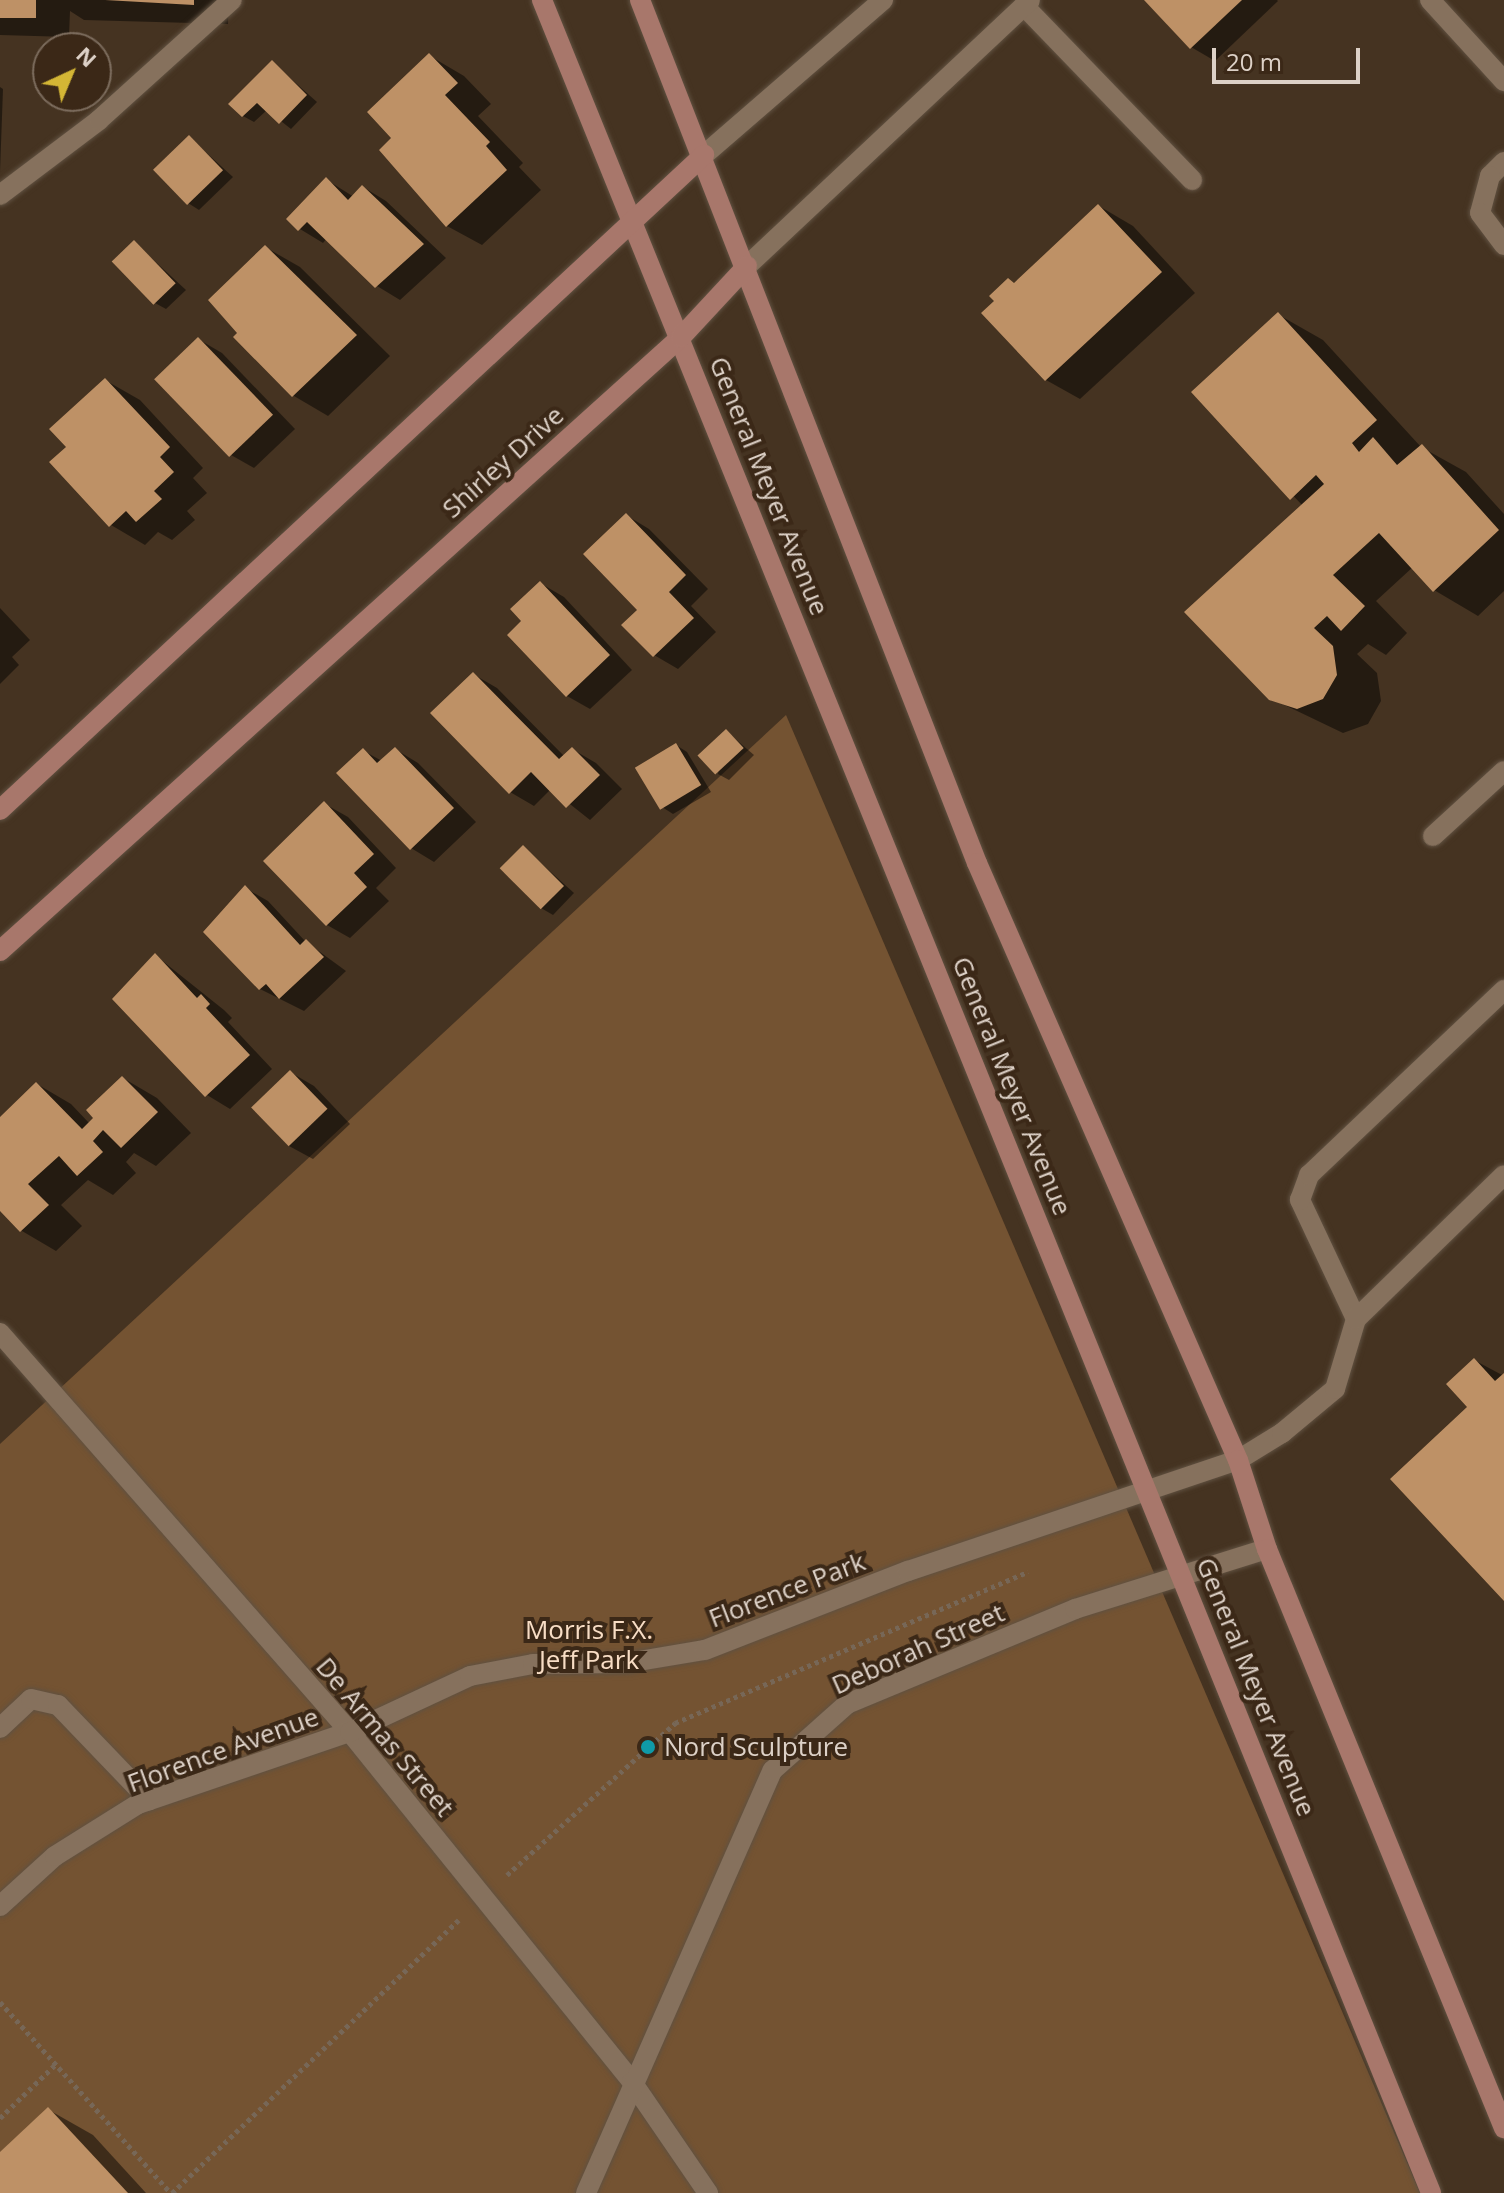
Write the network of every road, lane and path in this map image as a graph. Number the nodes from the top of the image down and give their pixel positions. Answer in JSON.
{"nodes":[{"id":1,"x":232,"y":0,"type":"edge"},
{"id":2,"x":542,"y":0,"type":"edge"},
{"id":3,"x":640,"y":0,"type":"edge"},
{"id":4,"x":883,"y":0,"type":"edge"},
{"id":5,"x":1430,"y":0,"type":"edge"},
{"id":6,"x":1027,"y":3,"type":"edge"},
{"id":7,"x":1504,"y":81,"type":"edge"},
{"id":8,"x":704,"y":155,"type":"junction"},
{"id":9,"x":1504,"y":162,"type":"edge"},
{"id":10,"x":1192,"y":180,"type":"dead end"},
{"id":11,"x":0,"y":195,"type":"edge"},
{"id":12,"x":634,"y":221,"type":"junction"},
{"id":13,"x":1504,"y":245,"type":"edge"},
{"id":14,"x":747,"y":266,"type":"junction"},
{"id":15,"x":681,"y":337,"type":"junction"},
{"id":16,"x":1504,"y":771,"type":"edge"},
{"id":17,"x":0,"y":810,"type":"edge"},
{"id":18,"x":1433,"y":836,"type":"dead end"},
{"id":19,"x":0,"y":951,"type":"edge"},
{"id":20,"x":1504,"y":990,"type":"edge"},
{"id":21,"x":1504,"y":1175,"type":"edge"},
{"id":22,"x":1356,"y":1319,"type":"junction"},
{"id":23,"x":0,"y":1333,"type":"edge"},
{"id":24,"x":1238,"y":1460,"type":"junction"},
{"id":25,"x":1147,"y":1490,"type":"junction"},
{"id":26,"x":1267,"y":1549,"type":"junction"},
{"id":27,"x":1037,"y":1568,"type":"dead end"},
{"id":28,"x":1183,"y":1575,"type":"junction"},
{"id":29,"x":0,"y":1728,"type":"edge"},
{"id":30,"x":350,"y":1732,"type":"junction"},
{"id":31,"x":149,"y":1800,"type":"junction"},
{"id":32,"x":483,"y":1898,"type":"junction"},
{"id":33,"x":0,"y":1906,"type":"edge"},
{"id":34,"x":0,"y":2002,"type":"edge"},
{"id":35,"x":57,"y":2063,"type":"junction"},
{"id":36,"x":632,"y":2082,"type":"junction"},
{"id":37,"x":0,"y":2118,"type":"edge"},
{"id":38,"x":1504,"y":2128,"type":"edge"},
{"id":39,"x":172,"y":2193,"type":"edge"},
{"id":40,"x":586,"y":2193,"type":"edge"},
{"id":41,"x":708,"y":2193,"type":"edge"},
{"id":42,"x":1431,"y":2193,"type":"edge"}],
"edges":[{"from":1,"to":11,"type":"street"},
{"from":2,"to":12,"type":"main road","name":"General Meyer Avenue"},
{"from":3,"to":8,"type":"main road","name":"General Meyer Avenue"},
{"from":4,"to":8,"type":"street"},
{"from":5,"to":7,"type":"street"},
{"from":6,"to":10,"type":"street"},
{"from":6,"to":14,"type":"street","name":"Shirley Drive"},
{"from":8,"to":12,"type":"main road"},
{"from":8,"to":14,"type":"main road","name":"General Meyer Avenue"},
{"from":9,"to":13,"type":"street"},
{"from":12,"to":15,"type":"main road","name":"General Meyer Avenue"},
{"from":12,"to":17,"type":"main road"},
{"from":14,"to":15,"type":"main road","name":"Shirley Drive"},
{"from":14,"to":24,"type":"main road","name":"General Meyer Avenue"},
{"from":15,"to":19,"type":"main road","name":"Shirley Drive"},
{"from":15,"to":25,"type":"main road","name":"General Meyer Avenue"},
{"from":16,"to":18,"type":"street"},
{"from":20,"to":22,"type":"street"},
{"from":21,"to":22,"type":"street"},
{"from":22,"to":24,"type":"street","name":"Florence Park"},
{"from":23,"to":30,"type":"street","name":"De Armas Street"},
{"from":24,"to":25,"type":"street","name":"Florence Park"},
{"from":24,"to":26,"type":"main road","name":"General Meyer Avenue"},
{"from":25,"to":28,"type":"main road","name":"General Meyer Avenue"},
{"from":25,"to":30,"type":"street","name":"Florence Park"},
{"from":26,"to":28,"type":"street","name":"Deborah Street"},
{"from":26,"to":38,"type":"main road","name":"General Meyer Avenue"},
{"from":27,"to":32,"type":"path"},
{"from":28,"to":36,"type":"street","name":"Deborah Street"},
{"from":28,"to":42,"type":"main road","name":"General Meyer Avenue"},
{"from":29,"to":31,"type":"street"},
{"from":30,"to":31,"type":"street","name":"Florence Avenue"},
{"from":30,"to":32,"type":"street","name":"De Armas Street"},
{"from":31,"to":33,"type":"street","name":"Florence Avenue"},
{"from":32,"to":36,"type":"street","name":"De Armas Street"},
{"from":32,"to":39,"type":"path"},
{"from":34,"to":35,"type":"path"},
{"from":35,"to":37,"type":"path"},
{"from":35,"to":39,"type":"path"},
{"from":36,"to":40,"type":"street","name":"Deborah Street"},
{"from":36,"to":41,"type":"street","name":"De Armas Street"}]}
